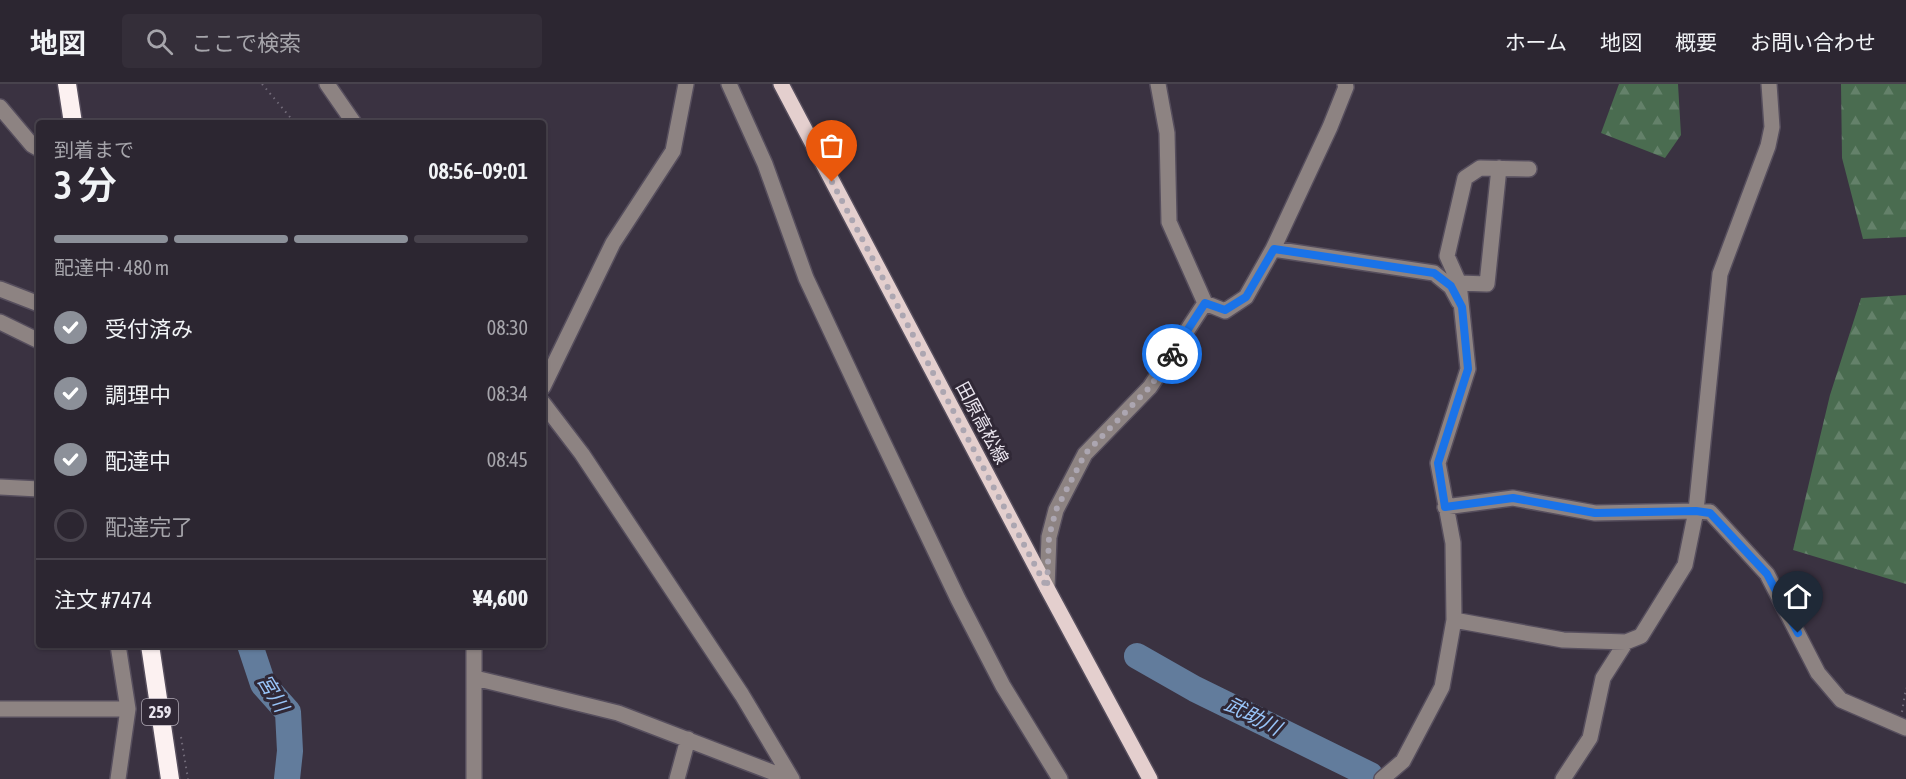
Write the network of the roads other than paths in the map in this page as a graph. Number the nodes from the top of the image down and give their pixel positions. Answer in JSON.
{"nodes":[{"id":1,"x":67,"y":84,"type":"edge"},
{"id":2,"x":327,"y":84,"type":"edge"},
{"id":3,"x":686,"y":84,"type":"edge"},
{"id":4,"x":729,"y":84,"type":"edge"},
{"id":5,"x":781,"y":84,"type":"edge"},
{"id":6,"x":1158,"y":84,"type":"edge"},
{"id":7,"x":1345,"y":84,"type":"edge"},
{"id":8,"x":1769,"y":84,"type":"edge"},
{"id":9,"x":0,"y":107,"type":"edge"},
{"id":10,"x":73,"y":120,"type":"edge"},
{"id":11,"x":352,"y":120,"type":"edge"},
{"id":12,"x":36,"y":147,"type":"edge"},
{"id":13,"x":1499,"y":168,"type":"junction"},
{"id":14,"x":1529,"y":169,"type":"dead end"},
{"id":15,"x":1274,"y":249,"type":"junction"},
{"id":16,"x":1459,"y":283,"type":"junction"},
{"id":17,"x":0,"y":289,"type":"edge"},
{"id":18,"x":36,"y":303,"type":"edge"},
{"id":19,"x":1205,"y":303,"type":"junction"},
{"id":20,"x":1462,"y":307,"type":"junction"},
{"id":21,"x":0,"y":322,"type":"edge"},
{"id":22,"x":36,"y":340,"type":"edge"},
{"id":23,"x":546,"y":381,"type":"edge"},
{"id":24,"x":546,"y":407,"type":"edge"},
{"id":25,"x":0,"y":487,"type":"edge"},
{"id":26,"x":36,"y":489,"type":"edge"},
{"id":27,"x":1445,"y":507,"type":"junction"},
{"id":28,"x":1696,"y":511,"type":"junction"},
{"id":29,"x":1047,"y":588,"type":"junction"},
{"id":30,"x":1454,"y":620,"type":"junction"},
{"id":31,"x":1626,"y":642,"type":"junction"},
{"id":32,"x":118,"y":648,"type":"edge"},
{"id":33,"x":150,"y":648,"type":"edge"},
{"id":34,"x":474,"y":648,"type":"edge"},
{"id":35,"x":475,"y":678,"type":"junction"},
{"id":36,"x":0,"y":709,"type":"edge"},
{"id":37,"x":128,"y":709,"type":"junction"},
{"id":38,"x":1903,"y":726,"type":"edge"},
{"id":39,"x":687,"y":739,"type":"junction"},
{"id":40,"x":1393,"y":776,"type":"edge"},
{"id":41,"x":118,"y":779,"type":"edge"},
{"id":42,"x":170,"y":779,"type":"edge"},
{"id":43,"x":474,"y":779,"type":"edge"},
{"id":44,"x":678,"y":779,"type":"edge"},
{"id":45,"x":791,"y":779,"type":"edge"},
{"id":46,"x":1060,"y":779,"type":"edge"},
{"id":47,"x":1150,"y":779,"type":"edge"},
{"id":48,"x":1563,"y":779,"type":"edge"}],
"edges":[{"from":1,"to":10,"type":"highway"},
{"from":2,"to":11,"type":"street"},
{"from":3,"to":23,"type":"street"},
{"from":4,"to":46,"type":"street"},
{"from":5,"to":29,"type":"main road","name":"田原高松線"},
{"from":6,"to":19,"type":"street"},
{"from":7,"to":15,"type":"street"},
{"from":8,"to":28,"type":"street"},
{"from":9,"to":12,"type":"street"},
{"from":13,"to":14,"type":"street"},
{"from":13,"to":16,"type":"street"},
{"from":13,"to":16,"type":"street"},
{"from":15,"to":19,"type":"street"},
{"from":15,"to":20,"type":"street"},
{"from":16,"to":20,"type":"street"},
{"from":17,"to":18,"type":"street"},
{"from":19,"to":29,"type":"street"},
{"from":20,"to":27,"type":"street"},
{"from":21,"to":22,"type":"street"},
{"from":24,"to":45,"type":"street"},
{"from":25,"to":26,"type":"street"},
{"from":27,"to":28,"type":"street"},
{"from":27,"to":30,"type":"street"},
{"from":28,"to":31,"type":"street"},
{"from":28,"to":38,"type":"street"},
{"from":29,"to":47,"type":"main road","name":"田原高松線"},
{"from":30,"to":31,"type":"street"},
{"from":30,"to":40,"type":"street"},
{"from":31,"to":48,"type":"street"},
{"from":32,"to":37,"type":"street"},
{"from":33,"to":42,"type":"highway","number":"259"},
{"from":34,"to":35,"type":"street"},
{"from":35,"to":39,"type":"street"},
{"from":35,"to":43,"type":"street"},
{"from":36,"to":37,"type":"street"},
{"from":37,"to":41,"type":"street"},
{"from":39,"to":44,"type":"street"},
{"from":39,"to":45,"type":"street"}]}
